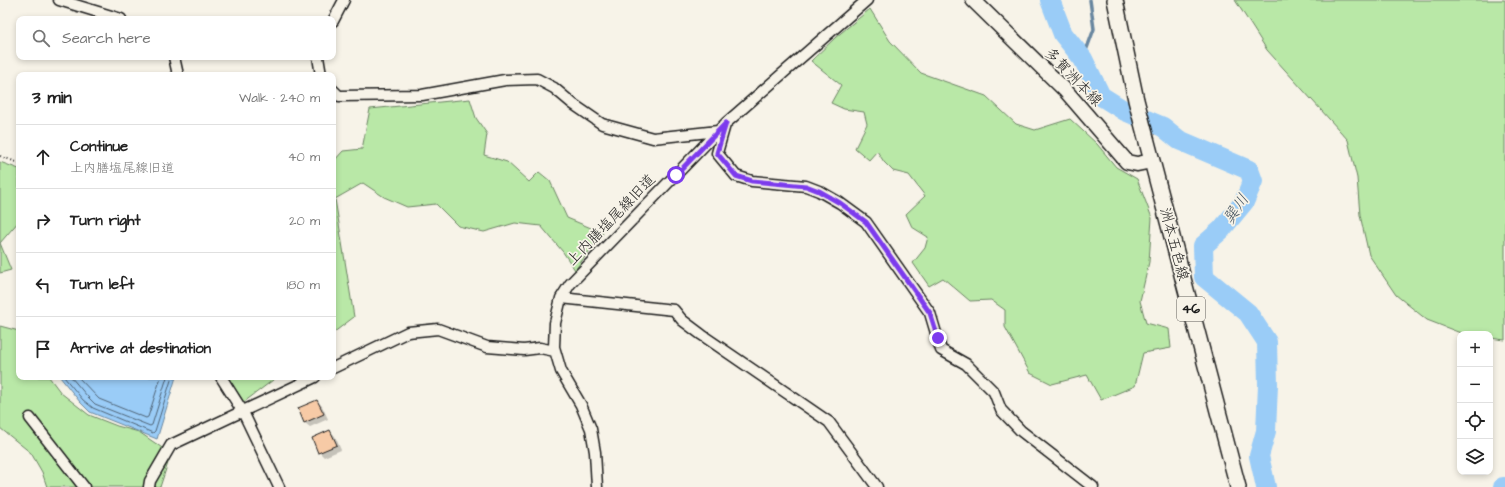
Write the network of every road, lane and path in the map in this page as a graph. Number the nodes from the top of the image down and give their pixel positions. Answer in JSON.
{"nodes":[{"id":1,"x":59,"y":0,"type":"edge"},
{"id":2,"x":344,"y":0,"type":"edge"},
{"id":3,"x":867,"y":0,"type":"edge"},
{"id":4,"x":973,"y":0,"type":"edge"},
{"id":5,"x":1115,"y":0,"type":"edge"},
{"id":6,"x":111,"y":16,"type":"edge"},
{"id":7,"x":336,"y":16,"type":"edge"},
{"id":8,"x":175,"y":60,"type":"edge"},
{"id":9,"x":318,"y":60,"type":"edge"},
{"id":10,"x":177,"y":72,"type":"edge"},
{"id":11,"x":320,"y":72,"type":"edge"},
{"id":12,"x":336,"y":93,"type":"edge"},
{"id":13,"x":726,"y":123,"type":"junction"},
{"id":14,"x":718,"y":131,"type":"junction"},
{"id":15,"x":0,"y":156,"type":"edge"},
{"id":16,"x":1152,"y":161,"type":"junction"},
{"id":17,"x":16,"y":162,"type":"edge"},
{"id":18,"x":561,"y":298,"type":"junction"},
{"id":19,"x":555,"y":351,"type":"junction"},
{"id":20,"x":336,"y":367,"type":"edge"},
{"id":21,"x":223,"y":380,"type":"edge"},
{"id":22,"x":309,"y":380,"type":"edge"},
{"id":23,"x":243,"y":412,"type":"junction"},
{"id":24,"x":30,"y":418,"type":"dead end"},
{"id":25,"x":84,"y":487,"type":"edge"},
{"id":26,"x":149,"y":487,"type":"edge"},
{"id":27,"x":279,"y":487,"type":"edge"},
{"id":28,"x":597,"y":487,"type":"edge"},
{"id":29,"x":877,"y":487,"type":"edge"},
{"id":30,"x":1093,"y":487,"type":"edge"},
{"id":31,"x":1238,"y":487,"type":"edge"}],
"edges":[{"from":1,"to":6,"type":"street"},
{"from":2,"to":7,"type":"street"},
{"from":3,"to":13,"type":"street","name":"上内膳塩尾線旧道"},
{"from":4,"to":16,"type":"main road","name":"多賀洲本線"},
{"from":5,"to":16,"type":"main road","name":"洲本五色線","number":"46"},
{"from":8,"to":10,"type":"street"},
{"from":9,"to":11,"type":"street"},
{"from":12,"to":14,"type":"street"},
{"from":13,"to":14,"type":"street","name":"上内膳塩尾線旧道"},
{"from":13,"to":30,"type":"street"},
{"from":14,"to":18,"type":"street","name":"上内膳塩尾線旧道"},
{"from":15,"to":17,"type":"path"},
{"from":16,"to":31,"type":"main road","name":"洲本五色線","number":"46"},
{"from":18,"to":19,"type":"street","name":"上内膳塩尾線旧道"},
{"from":18,"to":29,"type":"street"},
{"from":19,"to":20,"type":"street"},
{"from":19,"to":28,"type":"street","name":"上内膳塩尾線旧道"},
{"from":21,"to":23,"type":"street"},
{"from":22,"to":23,"type":"street"},
{"from":23,"to":26,"type":"street"},
{"from":23,"to":27,"type":"street"},
{"from":24,"to":25,"type":"street"}]}
